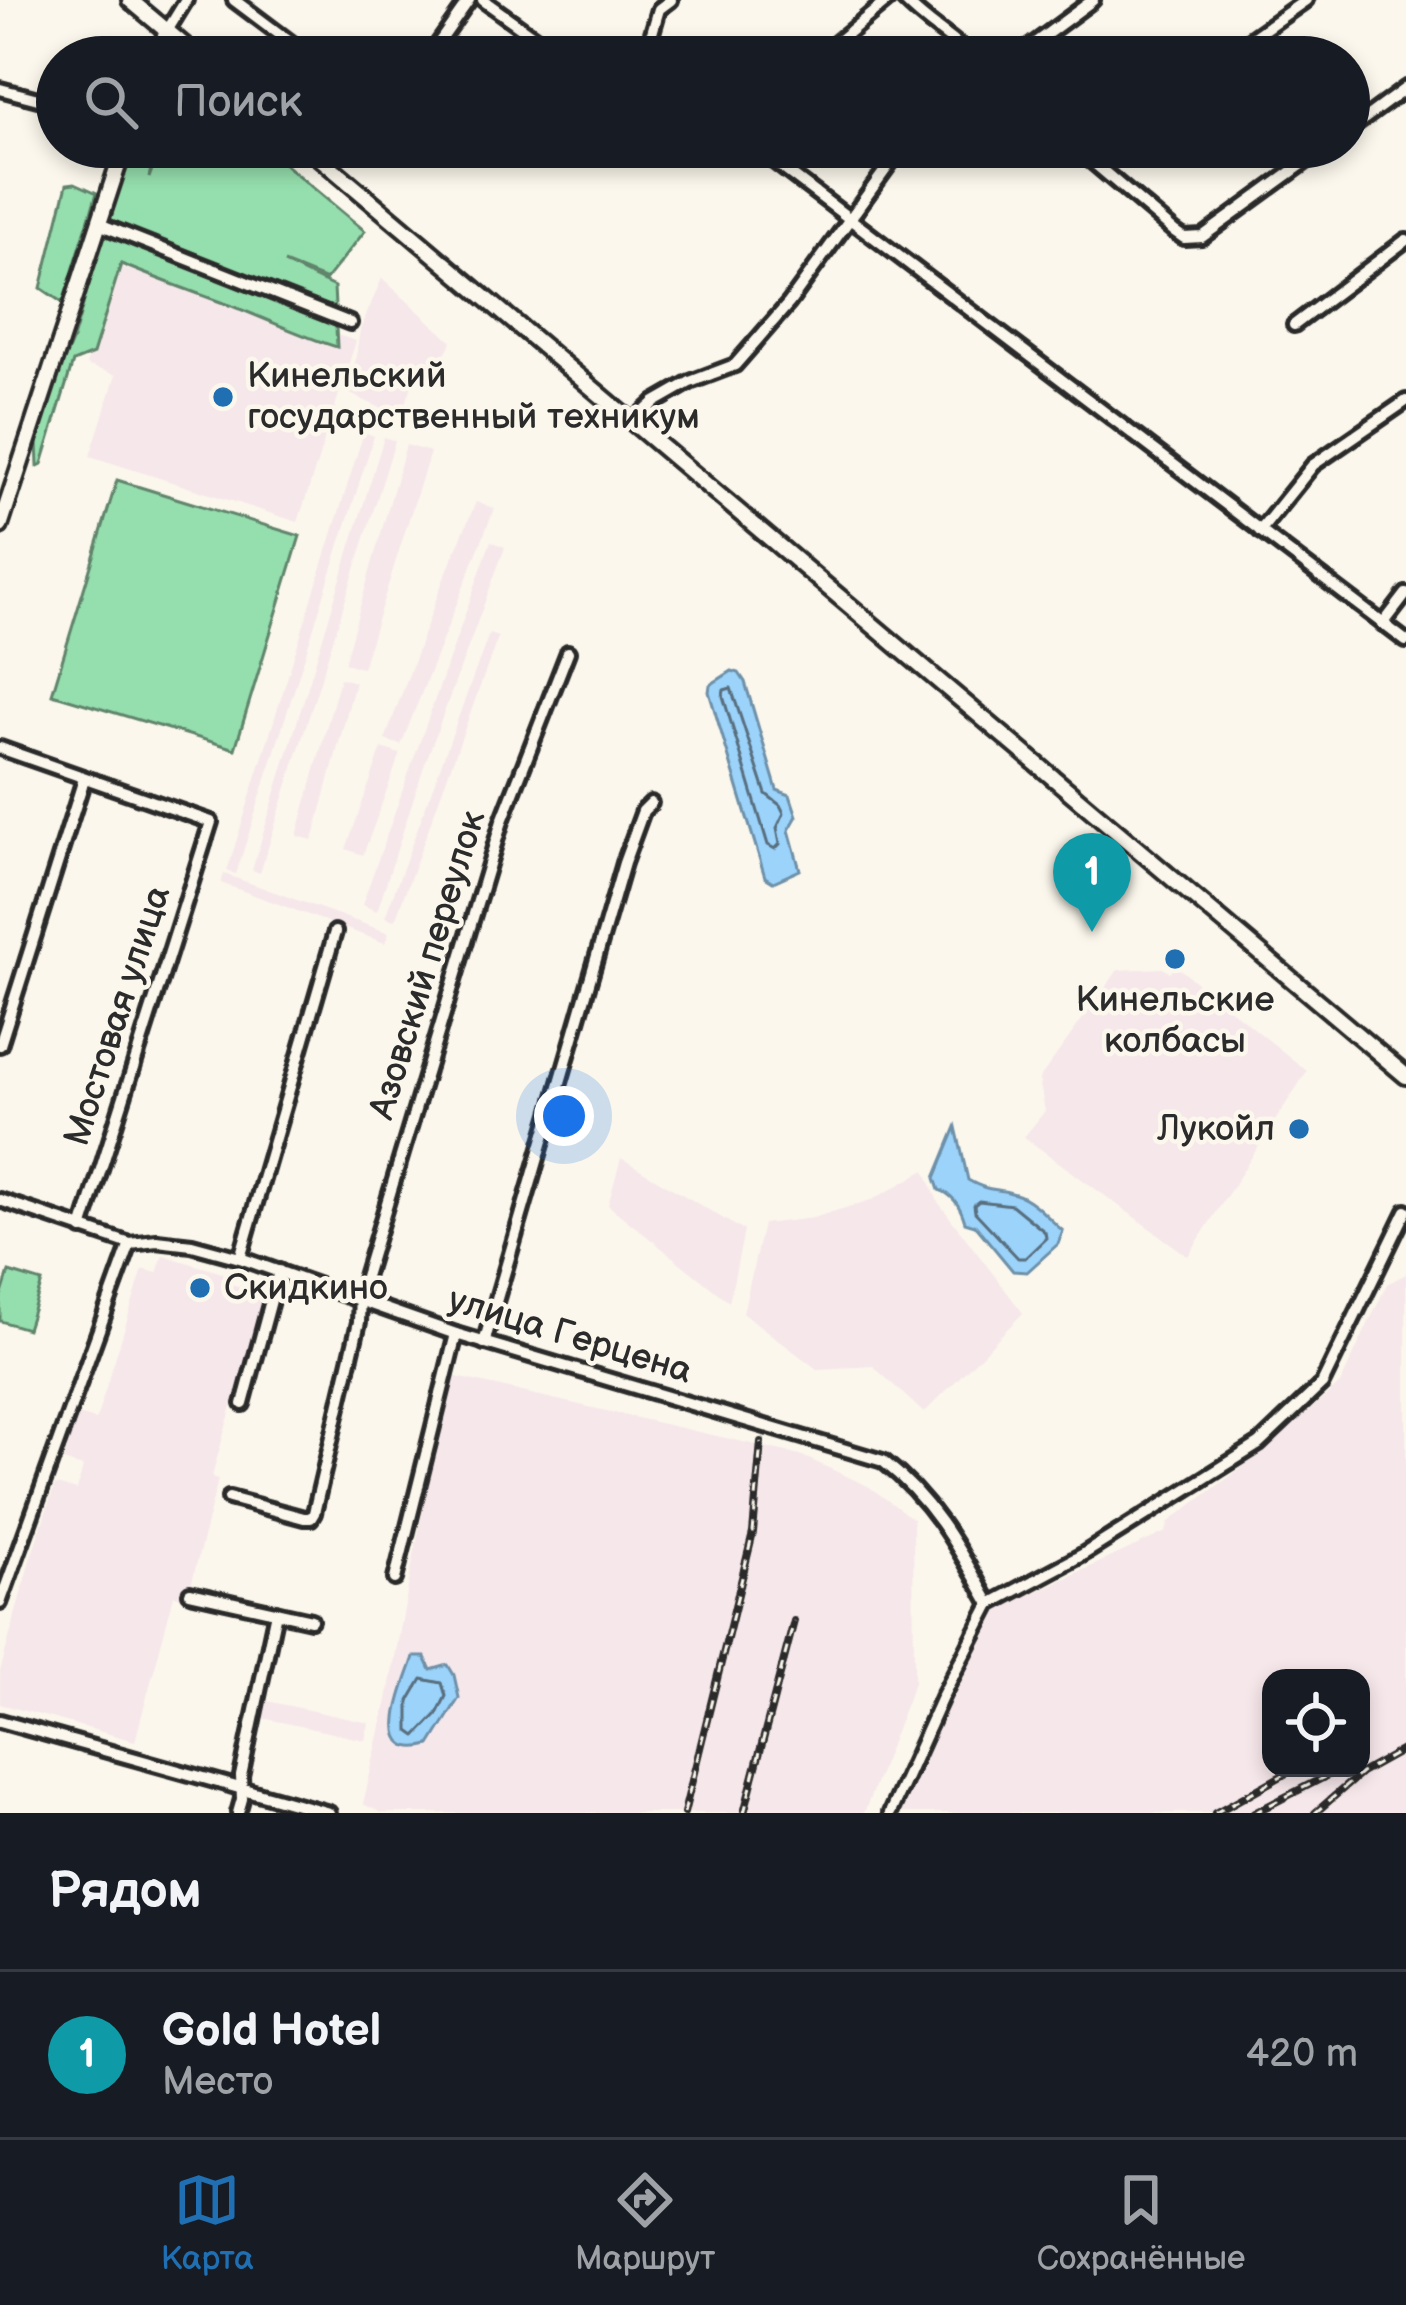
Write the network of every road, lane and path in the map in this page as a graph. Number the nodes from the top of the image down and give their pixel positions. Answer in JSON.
{"nodes":[{"id":1,"x":130,"y":0,"type":"edge"},
{"id":2,"x":186,"y":0,"type":"edge"},
{"id":3,"x":234,"y":0,"type":"edge"},
{"id":4,"x":469,"y":0,"type":"edge"},
{"id":5,"x":483,"y":0,"type":"edge"},
{"id":6,"x":671,"y":0,"type":"edge"},
{"id":7,"x":889,"y":0,"type":"edge"},
{"id":8,"x":904,"y":0,"type":"edge"},
{"id":9,"x":1093,"y":0,"type":"edge"},
{"id":10,"x":1306,"y":0,"type":"edge"},
{"id":11,"x":167,"y":31,"type":"junction"},
{"id":12,"x":165,"y":36,"type":"edge"},
{"id":13,"x":173,"y":36,"type":"edge"},
{"id":14,"x":282,"y":36,"type":"edge"},
{"id":15,"x":444,"y":36,"type":"edge"},
{"id":16,"x":533,"y":36,"type":"edge"},
{"id":17,"x":651,"y":36,"type":"edge"},
{"id":18,"x":845,"y":36,"type":"edge"},
{"id":19,"x":949,"y":36,"type":"edge"},
{"id":20,"x":1044,"y":36,"type":"edge"},
{"id":21,"x":1255,"y":36,"type":"edge"},
{"id":22,"x":1406,"y":88,"type":"edge"},
{"id":23,"x":0,"y":89,"type":"edge"},
{"id":24,"x":36,"y":98,"type":"edge"},
{"id":25,"x":1370,"y":115,"type":"edge"},
{"id":26,"x":117,"y":168,"type":"edge"},
{"id":27,"x":332,"y":168,"type":"edge"},
{"id":28,"x":783,"y":168,"type":"edge"},
{"id":29,"x":887,"y":168,"type":"edge"},
{"id":30,"x":1099,"y":168,"type":"edge"},
{"id":31,"x":1297,"y":168,"type":"edge"},
{"id":32,"x":850,"y":219,"type":"junction"},
{"id":33,"x":99,"y":224,"type":"junction"},
{"id":34,"x":1406,"y":240,"type":"edge"},
{"id":35,"x":350,"y":323,"type":"dead end"},
{"id":36,"x":1294,"y":325,"type":"dead end"},
{"id":37,"x":1406,"y":401,"type":"edge"},
{"id":38,"x":634,"y":422,"type":"junction"},
{"id":39,"x":5,"y":496,"type":"edge"},
{"id":40,"x":0,"y":526,"type":"edge"},
{"id":41,"x":1260,"y":531,"type":"junction"},
{"id":42,"x":1406,"y":594,"type":"edge"},
{"id":43,"x":1383,"y":624,"type":"junction"},
{"id":44,"x":1406,"y":641,"type":"edge"},
{"id":45,"x":568,"y":652,"type":"dead end"},
{"id":46,"x":0,"y":748,"type":"edge"},
{"id":47,"x":84,"y":779,"type":"junction"},
{"id":48,"x":651,"y":803,"type":"dead end"},
{"id":49,"x":335,"y":932,"type":"dead end"},
{"id":50,"x":0,"y":1045,"type":"edge"},
{"id":51,"x":1406,"y":1076,"type":"edge"},
{"id":52,"x":0,"y":1200,"type":"edge"},
{"id":53,"x":1406,"y":1211,"type":"edge"},
{"id":54,"x":82,"y":1228,"type":"junction"},
{"id":55,"x":130,"y":1244,"type":"junction"},
{"id":56,"x":240,"y":1258,"type":"junction"},
{"id":57,"x":279,"y":1271,"type":"junction"},
{"id":58,"x":358,"y":1300,"type":"junction"},
{"id":59,"x":455,"y":1334,"type":"junction"},
{"id":60,"x":484,"y":1343,"type":"junction"},
{"id":61,"x":243,"y":1404,"type":"dead end"},
{"id":62,"x":229,"y":1498,"type":"dead end"},
{"id":63,"x":394,"y":1579,"type":"dead end"},
{"id":64,"x":190,"y":1593,"type":"dead end"},
{"id":65,"x":0,"y":1603,"type":"edge"},
{"id":66,"x":990,"y":1604,"type":"junction"},
{"id":67,"x":275,"y":1612,"type":"junction"},
{"id":68,"x":311,"y":1620,"type":"dead end"},
{"id":69,"x":0,"y":1721,"type":"edge"},
{"id":70,"x":242,"y":1790,"type":"junction"},
{"id":71,"x":238,"y":1813,"type":"edge"},
{"id":72,"x":329,"y":1813,"type":"edge"},
{"id":73,"x":890,"y":1813,"type":"edge"}],
"edges":[{"from":1,"to":11,"type":"main road"},
{"from":2,"to":11,"type":"street"},
{"from":3,"to":14,"type":"street"},
{"from":4,"to":15,"type":"street"},
{"from":5,"to":16,"type":"street"},
{"from":6,"to":17,"type":"street"},
{"from":7,"to":18,"type":"street"},
{"from":8,"to":19,"type":"street"},
{"from":9,"to":20,"type":"street"},
{"from":10,"to":21,"type":"street"},
{"from":11,"to":12,"type":"main road"},
{"from":11,"to":13,"type":"main road"},
{"from":22,"to":25,"type":"street"},
{"from":23,"to":24,"type":"street"},
{"from":26,"to":33,"type":"main road"},
{"from":27,"to":38,"type":"main road"},
{"from":28,"to":32,"type":"street"},
{"from":29,"to":32,"type":"street"},
{"from":30,"to":31,"type":"street"},
{"from":32,"to":38,"type":"street"},
{"from":32,"to":41,"type":"street"},
{"from":33,"to":35,"type":"street"},
{"from":33,"to":39,"type":"main road"},
{"from":34,"to":36,"type":"street"},
{"from":37,"to":41,"type":"street"},
{"from":38,"to":51,"type":"main road"},
{"from":39,"to":40,"type":"main road"},
{"from":41,"to":43,"type":"street"},
{"from":42,"to":43,"type":"street"},
{"from":43,"to":44,"type":"street"},
{"from":45,"to":58,"type":"street","name":"Азовский переулок"},
{"from":46,"to":47,"type":"street"},
{"from":47,"to":50,"type":"street"},
{"from":47,"to":54,"type":"street","name":"Мостовая улица"},
{"from":48,"to":60,"type":"street"},
{"from":49,"to":56,"type":"street"},
{"from":52,"to":54,"type":"street","name":"улица Герцена"},
{"from":53,"to":66,"type":"street"},
{"from":54,"to":55,"type":"street","name":"улица Герцена"},
{"from":55,"to":56,"type":"street","name":"улица Герцена"},
{"from":55,"to":65,"type":"street"},
{"from":56,"to":57,"type":"street","name":"улица Герцена"},
{"from":57,"to":58,"type":"street","name":"улица Герцена"},
{"from":57,"to":61,"type":"street"},
{"from":58,"to":59,"type":"street","name":"улица Герцена"},
{"from":58,"to":62,"type":"street","name":"Азовский переулок"},
{"from":59,"to":60,"type":"street","name":"улица Герцена"},
{"from":59,"to":63,"type":"street"},
{"from":60,"to":66,"type":"street","name":"улица Герцена"},
{"from":64,"to":67,"type":"street"},
{"from":66,"to":73,"type":"street"},
{"from":67,"to":68,"type":"street"},
{"from":67,"to":70,"type":"street"},
{"from":69,"to":70,"type":"street"},
{"from":70,"to":71,"type":"street"},
{"from":70,"to":72,"type":"street"}]}
